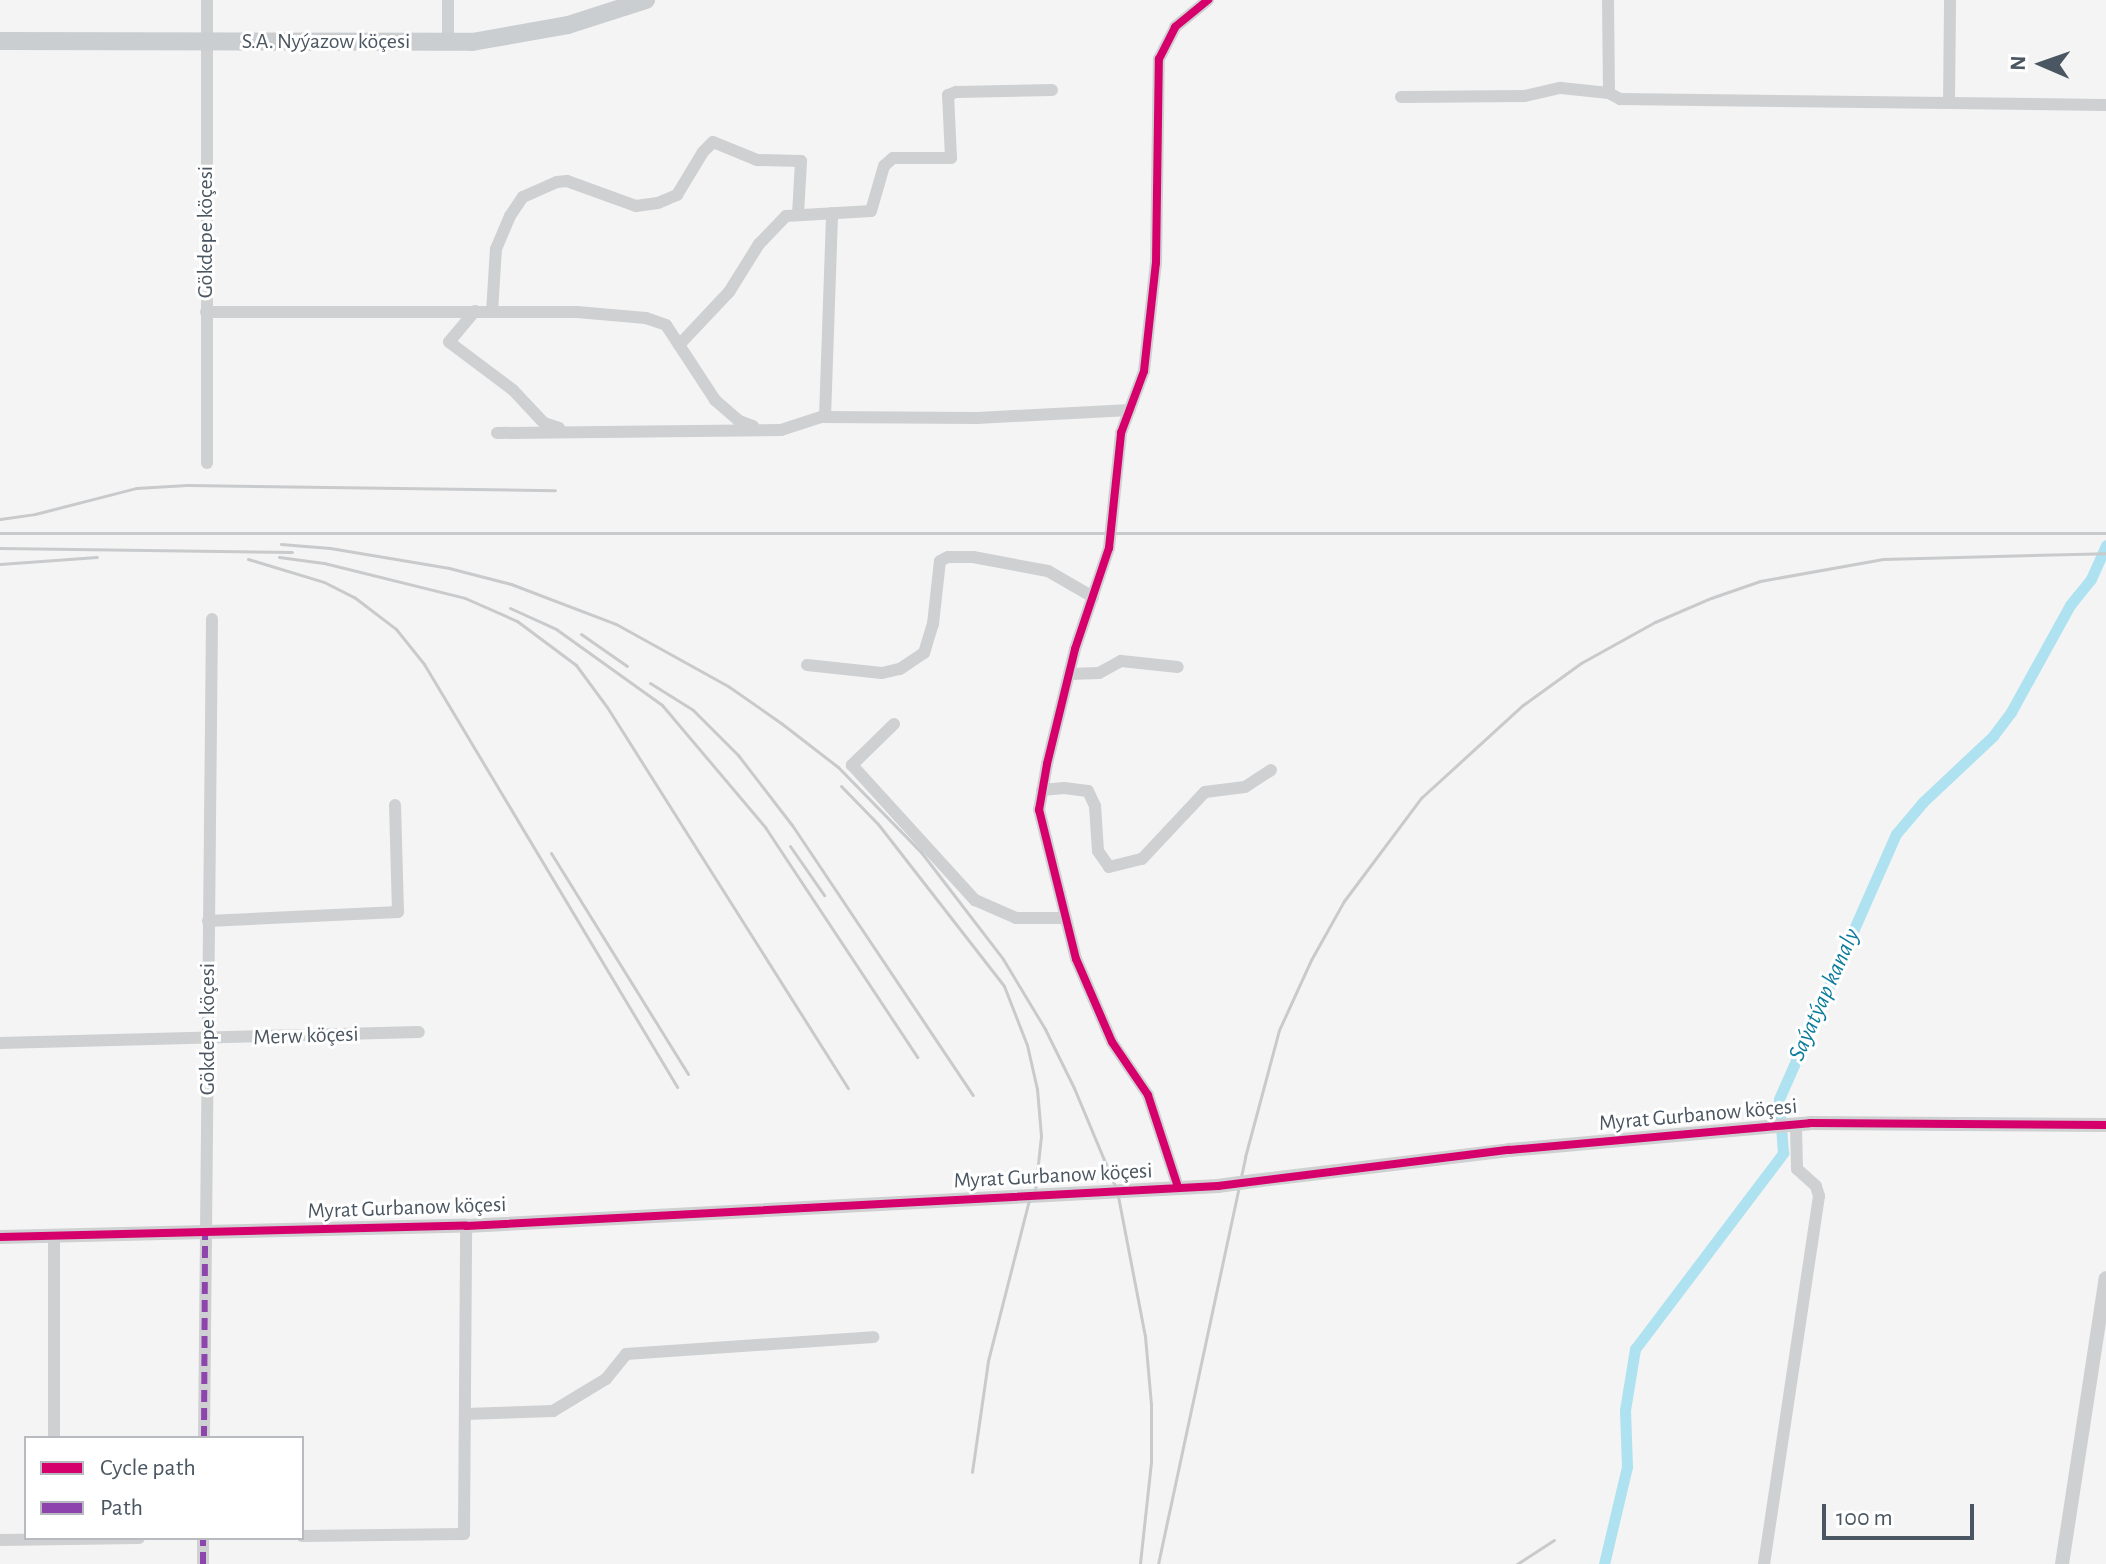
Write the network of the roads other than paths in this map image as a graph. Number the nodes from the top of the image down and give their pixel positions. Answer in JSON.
{"nodes":[{"id":1,"x":207,"y":0,"type":"edge"},
{"id":2,"x":448,"y":0,"type":"edge"},
{"id":3,"x":646,"y":0,"type":"edge"},
{"id":4,"x":1208,"y":0,"type":"edge"},
{"id":5,"x":1608,"y":0,"type":"edge"},
{"id":6,"x":1950,"y":0,"type":"edge"},
{"id":7,"x":0,"y":41,"type":"edge"},
{"id":8,"x":207,"y":42,"type":"junction"},
{"id":9,"x":448,"y":42,"type":"junction"},
{"id":10,"x":1052,"y":90,"type":"dead end"},
{"id":11,"x":1609,"y":93,"type":"junction"},
{"id":12,"x":1401,"y":97,"type":"dead end"},
{"id":13,"x":1949,"y":103,"type":"junction"},
{"id":14,"x":2106,"y":105,"type":"edge"},
{"id":15,"x":832,"y":213,"type":"junction"},
{"id":16,"x":798,"y":214,"type":"junction"},
{"id":17,"x":475,"y":311,"type":"junction"},
{"id":18,"x":206,"y":312,"type":"junction"},
{"id":19,"x":492,"y":312,"type":"junction"},
{"id":20,"x":679,"y":345,"type":"junction"},
{"id":21,"x":1130,"y":410,"type":"junction"},
{"id":22,"x":825,"y":417,"type":"junction"},
{"id":23,"x":761,"y":429,"type":"junction"},
{"id":24,"x":569,"y":432,"type":"junction"},
{"id":25,"x":497,"y":433,"type":"dead end"},
{"id":26,"x":207,"y":463,"type":"dead end"},
{"id":27,"x":1093,"y":597,"type":"junction"},
{"id":28,"x":212,"y":619,"type":"dead end"},
{"id":29,"x":807,"y":665,"type":"dead end"},
{"id":30,"x":1178,"y":667,"type":"dead end"},
{"id":31,"x":1069,"y":674,"type":"junction"},
{"id":32,"x":894,"y":724,"type":"dead end"},
{"id":33,"x":1271,"y":770,"type":"dead end"},
{"id":34,"x":1042,"y":790,"type":"junction"},
{"id":35,"x":395,"y":805,"type":"dead end"},
{"id":36,"x":1065,"y":918,"type":"junction"},
{"id":37,"x":208,"y":921,"type":"junction"},
{"id":38,"x":419,"y":1032,"type":"dead end"},
{"id":39,"x":208,"y":1039,"type":"junction"},
{"id":40,"x":0,"y":1043,"type":"edge"},
{"id":41,"x":1796,"y":1125,"type":"junction"},
{"id":42,"x":2106,"y":1125,"type":"edge"},
{"id":43,"x":1178,"y":1187,"type":"junction"},
{"id":44,"x":466,"y":1226,"type":"junction"},
{"id":45,"x":205,"y":1231,"type":"junction"},
{"id":46,"x":54,"y":1235,"type":"junction"},
{"id":47,"x":0,"y":1237,"type":"edge"},
{"id":48,"x":2106,"y":1278,"type":"edge"},
{"id":49,"x":873,"y":1337,"type":"dead end"},
{"id":50,"x":465,"y":1414,"type":"junction"},
{"id":51,"x":54,"y":1436,"type":"edge"},
{"id":52,"x":204,"y":1436,"type":"edge"},
{"id":53,"x":304,"y":1536,"type":"edge"},
{"id":54,"x":24,"y":1539,"type":"edge"},
{"id":55,"x":0,"y":1540,"type":"edge"},
{"id":56,"x":203,"y":1540,"type":"edge"},
{"id":57,"x":203,"y":1564,"type":"edge"},
{"id":58,"x":1764,"y":1564,"type":"edge"},
{"id":59,"x":2062,"y":1564,"type":"edge"}],
"edges":[{"from":1,"to":8,"type":"street","name":"Gökdepe köçesi"},
{"from":2,"to":9,"type":"street"},
{"from":3,"to":9,"type":"main road","name":"S.A. Nyýazow köçesi"},
{"from":4,"to":21,"type":"street"},
{"from":5,"to":11,"type":"street"},
{"from":6,"to":13,"type":"street"},
{"from":7,"to":8,"type":"main road","name":"S.A. Nyýazow köçesi"},
{"from":8,"to":9,"type":"main road","name":"S.A. Nyýazow köçesi"},
{"from":8,"to":18,"type":"street","name":"Gökdepe köçesi"},
{"from":10,"to":15,"type":"street"},
{"from":11,"to":12,"type":"street"},
{"from":11,"to":13,"type":"street"},
{"from":13,"to":14,"type":"street"},
{"from":15,"to":16,"type":"street"},
{"from":15,"to":22,"type":"street"},
{"from":16,"to":19,"type":"street"},
{"from":16,"to":20,"type":"street"},
{"from":17,"to":18,"type":"street"},
{"from":17,"to":19,"type":"street"},
{"from":17,"to":24,"type":"street"},
{"from":18,"to":26,"type":"street","name":"Gökdepe köçesi"},
{"from":19,"to":20,"type":"street"},
{"from":20,"to":23,"type":"street"},
{"from":21,"to":22,"type":"street"},
{"from":21,"to":27,"type":"street"},
{"from":22,"to":23,"type":"street"},
{"from":23,"to":24,"type":"street"},
{"from":24,"to":25,"type":"street"},
{"from":27,"to":29,"type":"street"},
{"from":27,"to":31,"type":"street"},
{"from":28,"to":37,"type":"street","name":"Gökdepe köçesi"},
{"from":30,"to":31,"type":"street"},
{"from":31,"to":34,"type":"street"},
{"from":32,"to":36,"type":"street"},
{"from":33,"to":34,"type":"street"},
{"from":34,"to":36,"type":"street"},
{"from":35,"to":37,"type":"street"},
{"from":36,"to":43,"type":"street"},
{"from":37,"to":39,"type":"street","name":"Gökdepe köçesi"},
{"from":38,"to":39,"type":"street","name":"Merw köçesi"},
{"from":39,"to":40,"type":"street","name":"Merw köçesi"},
{"from":39,"to":45,"type":"street","name":"Gökdepe köçesi"},
{"from":41,"to":42,"type":"street","name":"Myrat Gurbanow köçesi"},
{"from":41,"to":43,"type":"street","name":"Myrat Gurbanow köçesi","bridge":true},
{"from":41,"to":58,"type":"street"},
{"from":43,"to":44,"type":"street","name":"Myrat Gurbanow köçesi"},
{"from":44,"to":45,"type":"street","name":"Myrat Gurbanow köçesi"},
{"from":44,"to":50,"type":"street"},
{"from":45,"to":46,"type":"street","name":"Myrat Gurbanow köçesi"},
{"from":45,"to":52,"type":"street","name":"Gökdepe köçesi"},
{"from":46,"to":47,"type":"street","name":"Myrat Gurbanow köçesi"},
{"from":46,"to":51,"type":"street"},
{"from":48,"to":59,"type":"street"},
{"from":49,"to":50,"type":"street"},
{"from":50,"to":53,"type":"street"},
{"from":54,"to":55,"type":"street"},
{"from":56,"to":57,"type":"street"}]}
